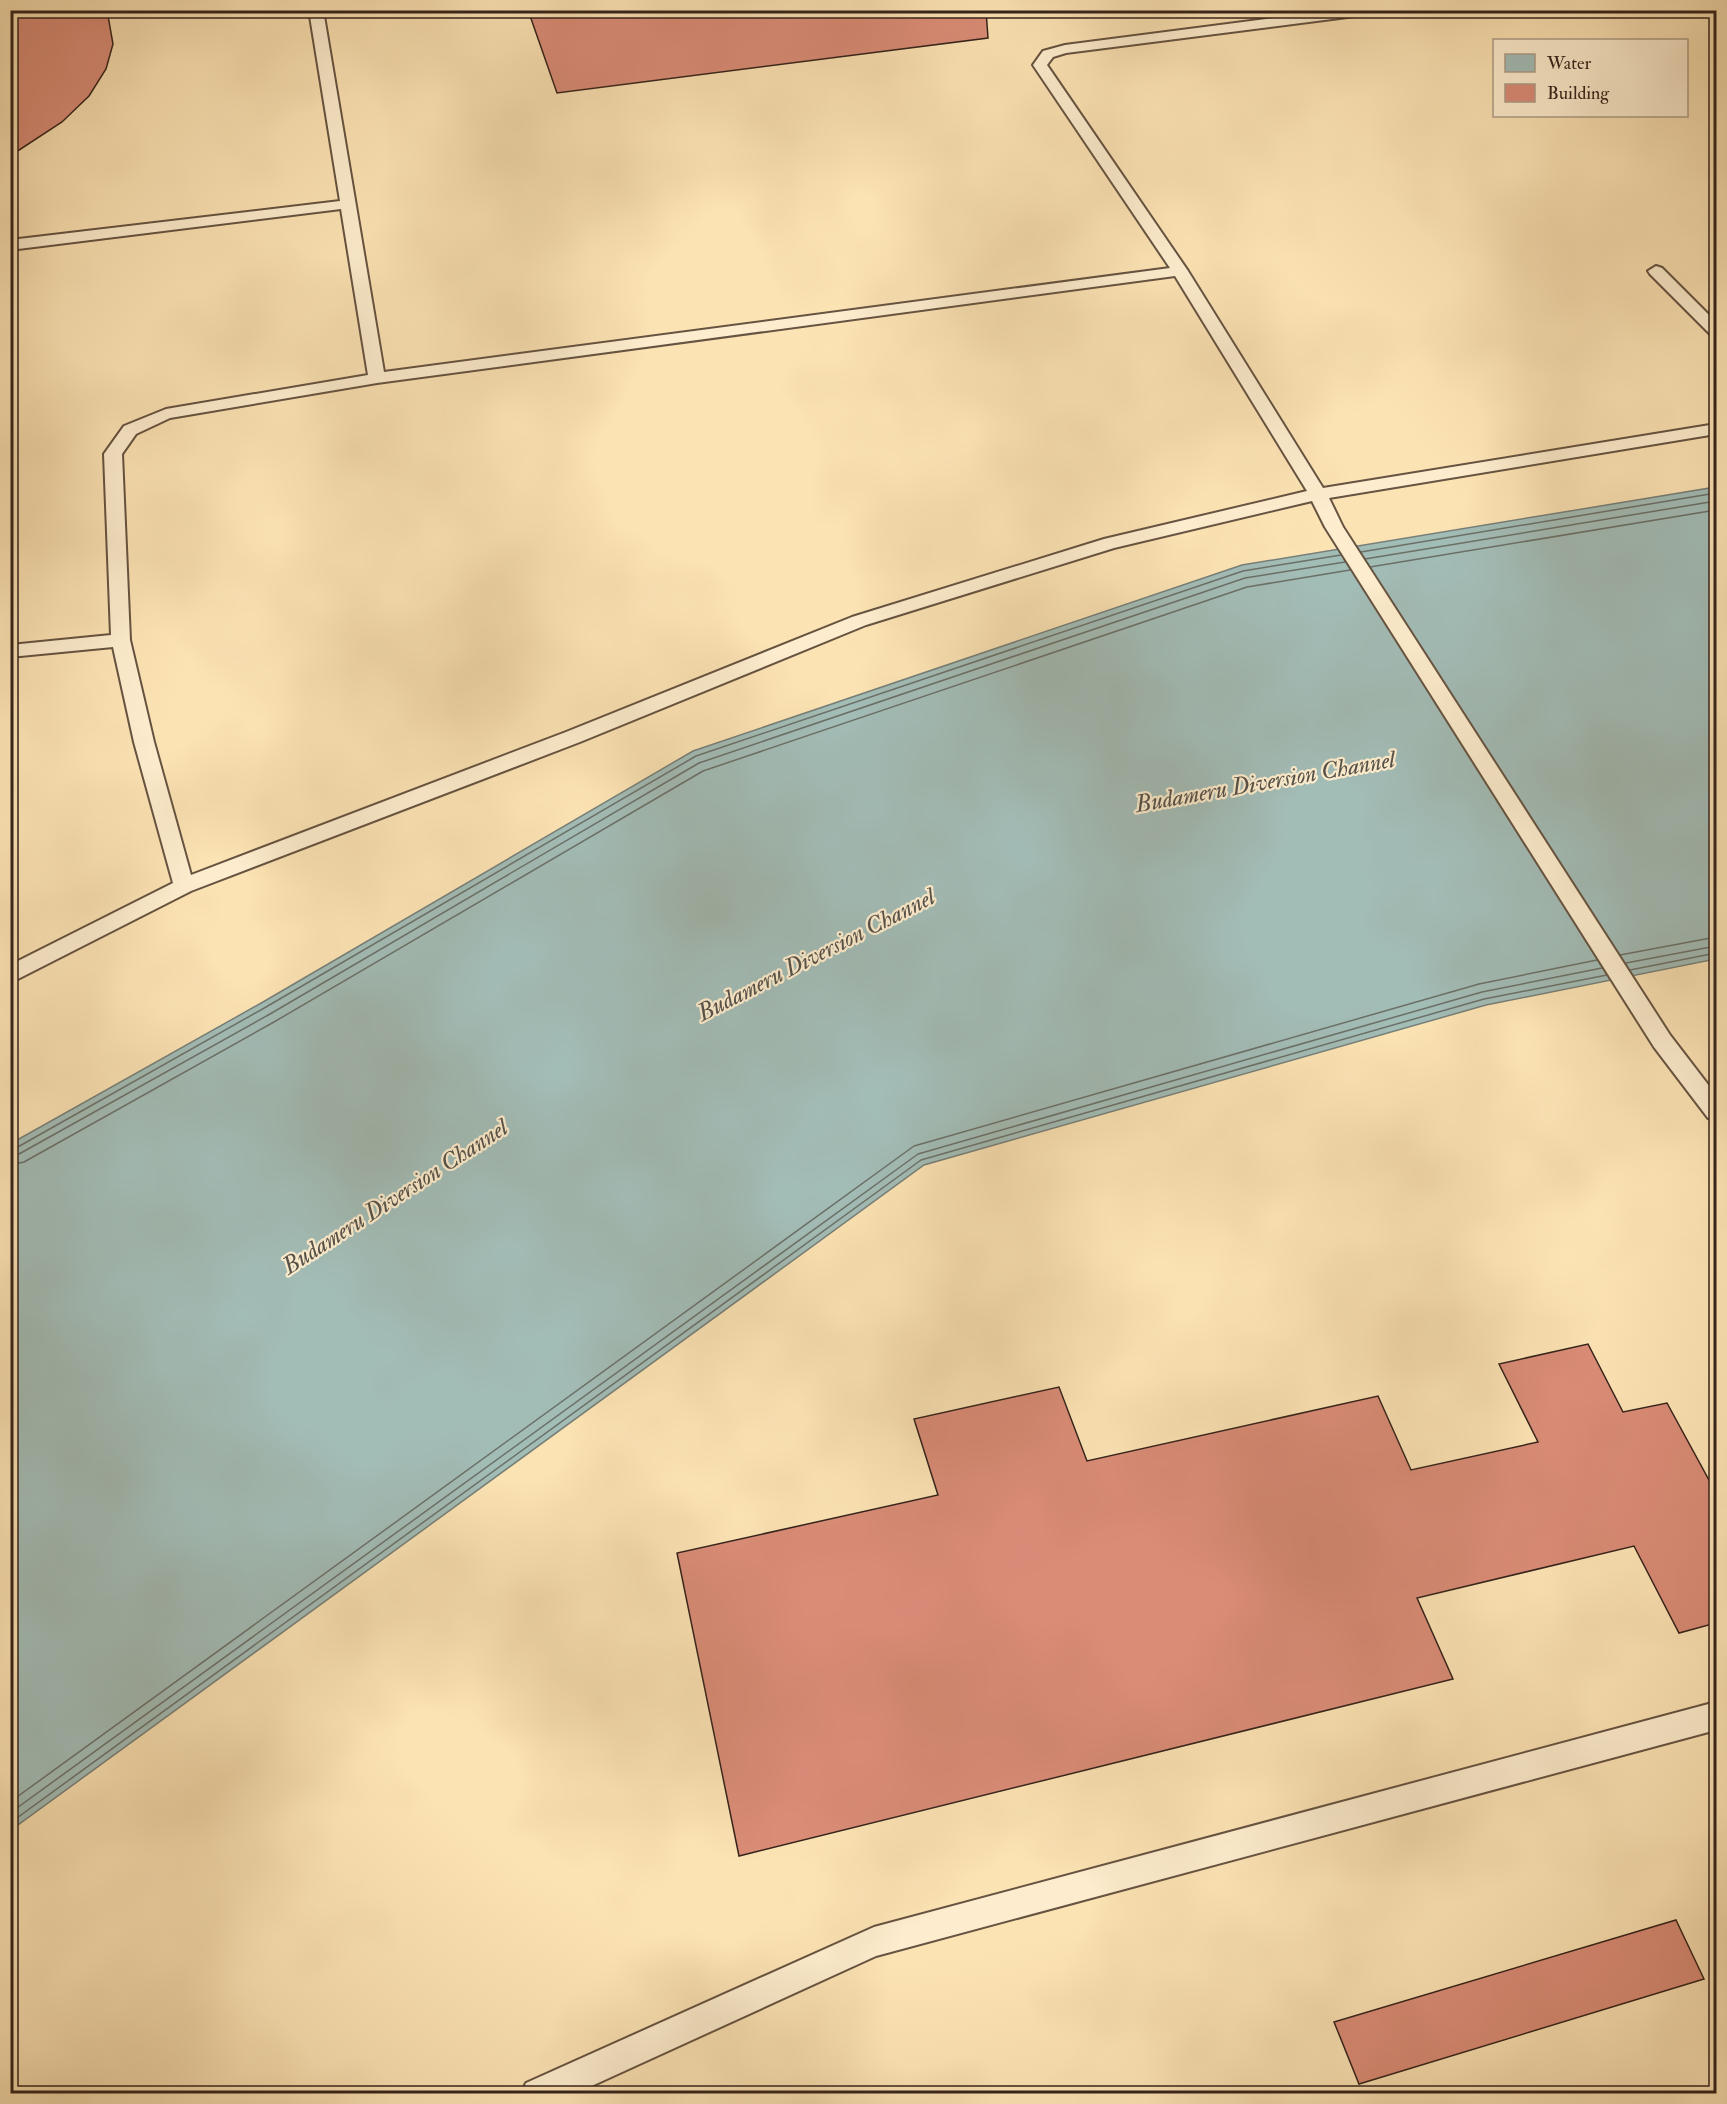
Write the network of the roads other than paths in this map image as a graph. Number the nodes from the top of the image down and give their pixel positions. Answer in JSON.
{"nodes":[{"id":1,"x":316,"y":10,"type":"edge"},
{"id":2,"x":1240,"y":10,"type":"edge"},
{"id":3,"x":1371,"y":10,"type":"edge"},
{"id":4,"x":1251,"y":26,"type":"junction"},
{"id":5,"x":349,"y":204,"type":"junction"},
{"id":6,"x":10,"y":245,"type":"edge"},
{"id":7,"x":1180,"y":271,"type":"junction"},
{"id":8,"x":1656,"y":271,"type":"dead end"},
{"id":9,"x":1716,"y":331,"type":"edge"},
{"id":10,"x":377,"y":378,"type":"junction"},
{"id":11,"x":1716,"y":429,"type":"edge"},
{"id":12,"x":1318,"y":494,"type":"junction"},
{"id":13,"x":121,"y":640,"type":"junction"},
{"id":14,"x":10,"y":651,"type":"edge"},
{"id":15,"x":184,"y":886,"type":"junction"},
{"id":16,"x":10,"y":975,"type":"edge"},
{"id":17,"x":1714,"y":1106,"type":"edge"},
{"id":18,"x":1716,"y":1716,"type":"edge"},
{"id":19,"x":537,"y":2094,"type":"edge"}],
"edges":[{"from":1,"to":5,"type":"lane"},
{"from":2,"to":4,"type":"lane"},
{"from":3,"to":4,"type":"lane"},
{"from":4,"to":7,"type":"lane"},
{"from":5,"to":6,"type":"lane"},
{"from":5,"to":10,"type":"lane"},
{"from":7,"to":10,"type":"lane"},
{"from":7,"to":12,"type":"lane"},
{"from":8,"to":9,"type":"lane"},
{"from":10,"to":13,"type":"lane"},
{"from":11,"to":12,"type":"lane"},
{"from":12,"to":15,"type":"lane"},
{"from":12,"to":17,"type":"lane"},
{"from":13,"to":14,"type":"lane"},
{"from":13,"to":15,"type":"lane"},
{"from":15,"to":16,"type":"lane"},
{"from":18,"to":19,"type":"lane"}]}
